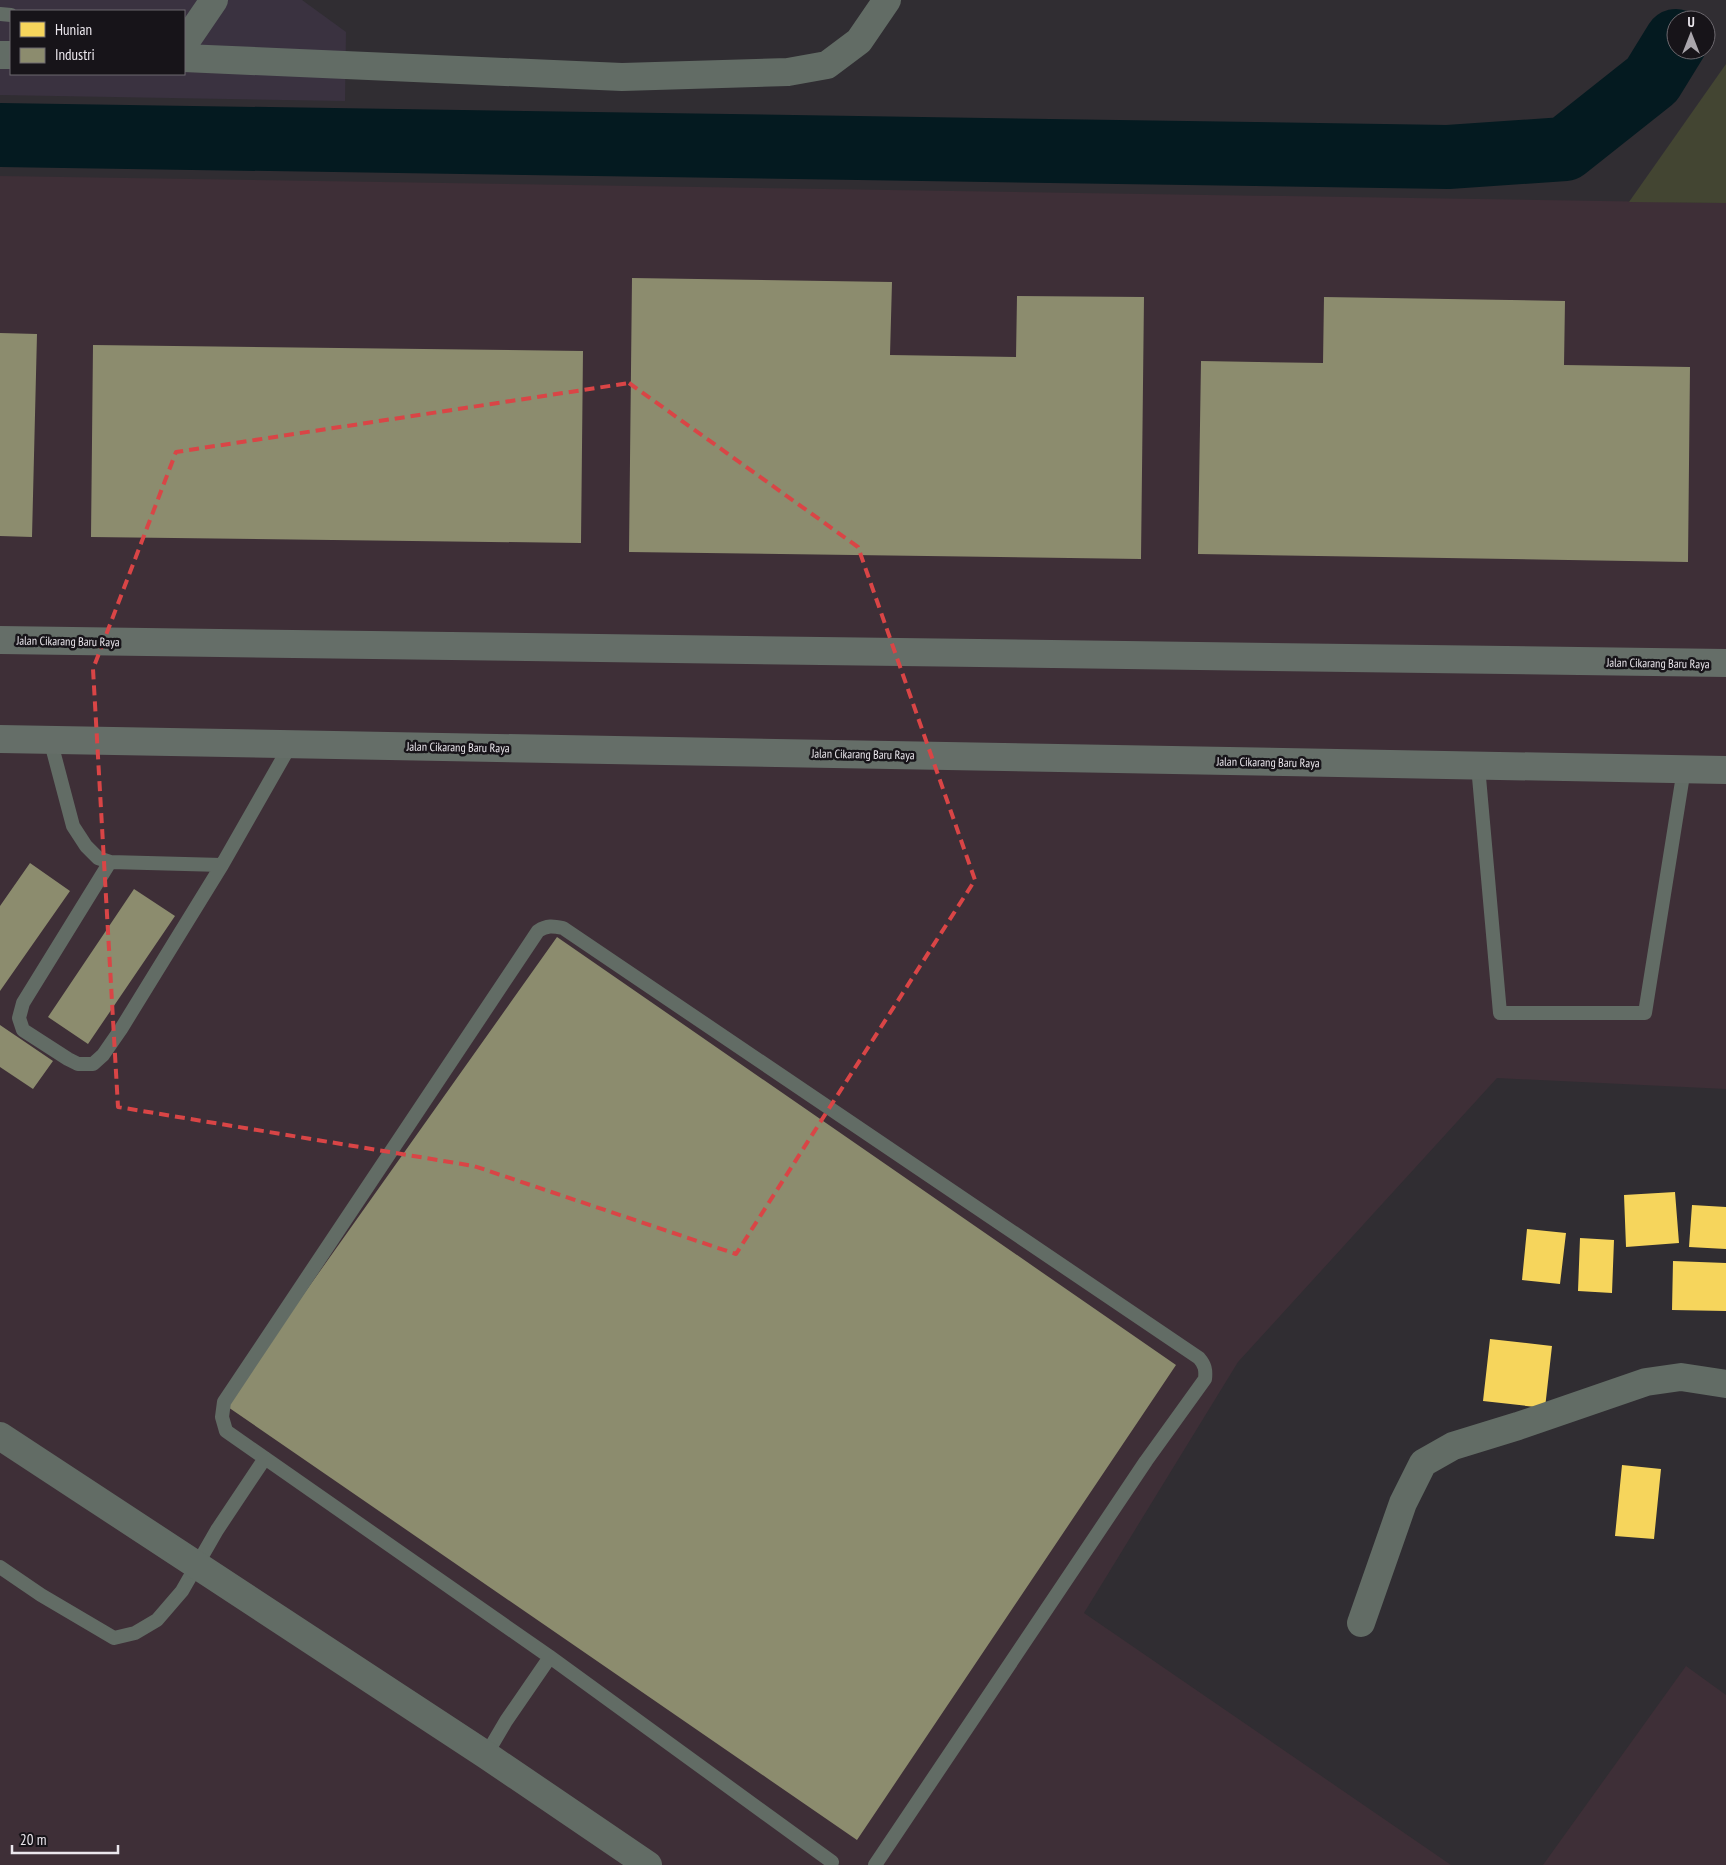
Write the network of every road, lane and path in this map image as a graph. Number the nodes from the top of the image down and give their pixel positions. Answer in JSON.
{"nodes":[{"id":1,"x":214,"y":0,"type":"edge"},
{"id":2,"x":887,"y":0,"type":"edge"},
{"id":3,"x":185,"y":43,"type":"edge"},
{"id":4,"x":185,"y":58,"type":"edge"},
{"id":5,"x":0,"y":640,"type":"edge"},
{"id":6,"x":1726,"y":664,"type":"edge"},
{"id":7,"x":0,"y":738,"type":"edge"},
{"id":8,"x":50,"y":740,"type":"junction"},
{"id":9,"x":291,"y":744,"type":"junction"},
{"id":10,"x":1478,"y":766,"type":"junction"},
{"id":11,"x":1684,"y":769,"type":"junction"},
{"id":12,"x":1726,"y":770,"type":"edge"},
{"id":13,"x":110,"y":862,"type":"junction"},
{"id":14,"x":222,"y":864,"type":"junction"},
{"id":15,"x":1726,"y":1384,"type":"edge"},
{"id":16,"x":0,"y":1436,"type":"edge"},
{"id":17,"x":265,"y":1458,"type":"junction"},
{"id":18,"x":195,"y":1565,"type":"junction"},
{"id":19,"x":0,"y":1567,"type":"edge"},
{"id":20,"x":1361,"y":1623,"type":"dead end"},
{"id":21,"x":550,"y":1657,"type":"junction"},
{"id":22,"x":486,"y":1755,"type":"junction"},
{"id":23,"x":833,"y":1864,"type":"edge"},
{"id":24,"x":648,"y":1865,"type":"edge"},
{"id":25,"x":875,"y":1865,"type":"edge"}],
"edges":[{"from":1,"to":3,"type":"street"},
{"from":2,"to":4,"type":"street"},
{"from":5,"to":6,"type":"main road","name":"Jalan Cikarang Baru Raya"},
{"from":7,"to":8,"type":"main road","name":"Jalan Cikarang Baru Raya"},
{"from":8,"to":9,"type":"main road","name":"Jalan Cikarang Baru Raya"},
{"from":8,"to":13,"type":"lane"},
{"from":9,"to":10,"type":"main road","name":"Jalan Cikarang Baru Raya"},
{"from":9,"to":14,"type":"lane"},
{"from":10,"to":11,"type":"main road","name":"Jalan Cikarang Baru Raya"},
{"from":10,"to":11,"type":"lane"},
{"from":11,"to":12,"type":"main road","name":"Jalan Cikarang Baru Raya"},
{"from":13,"to":14,"type":"lane"},
{"from":13,"to":14,"type":"lane"},
{"from":15,"to":20,"type":"street"},
{"from":16,"to":18,"type":"street"},
{"from":17,"to":18,"type":"lane"},
{"from":17,"to":21,"type":"lane"},
{"from":17,"to":25,"type":"lane"},
{"from":18,"to":19,"type":"lane"},
{"from":18,"to":22,"type":"street"},
{"from":21,"to":22,"type":"lane"},
{"from":21,"to":23,"type":"lane"},
{"from":22,"to":24,"type":"street"}]}
